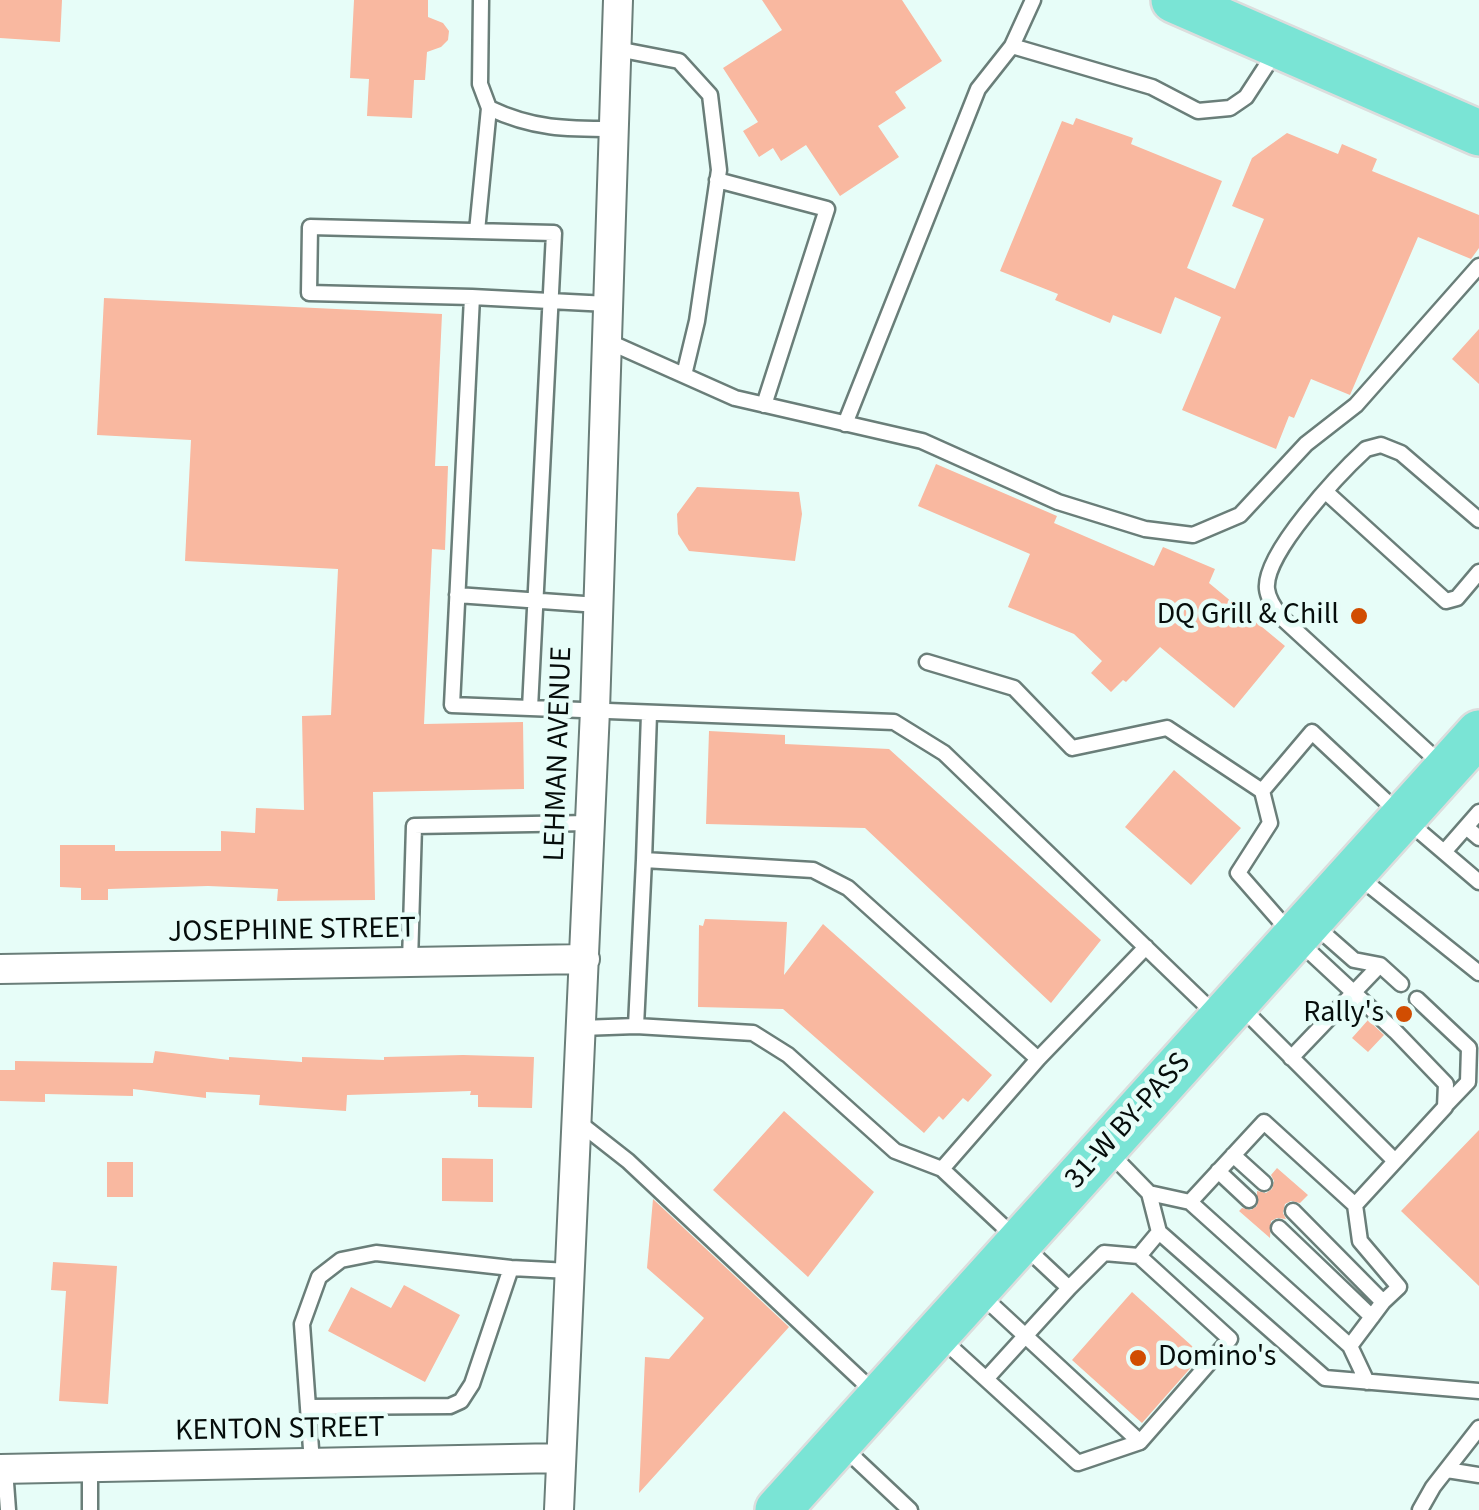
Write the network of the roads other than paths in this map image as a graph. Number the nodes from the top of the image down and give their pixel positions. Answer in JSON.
{"nodes":[{"id":1,"x":481,"y":0,"type":"edge"},
{"id":2,"x":618,"y":0,"type":"edge"},
{"id":3,"x":1033,"y":0,"type":"edge"},
{"id":4,"x":1174,"y":0,"type":"edge"},
{"id":5,"x":1012,"y":46,"type":"junction"},
{"id":6,"x":1279,"y":47,"type":"junction"},
{"id":7,"x":616,"y":49,"type":"junction"},
{"id":8,"x":488,"y":108,"type":"junction"},
{"id":9,"x":614,"y":130,"type":"junction"},
{"id":10,"x":1479,"y":132,"type":"edge"},
{"id":11,"x":717,"y":180,"type":"junction"},
{"id":12,"x":477,"y":232,"type":"junction"},
{"id":13,"x":1479,"y":266,"type":"edge"},
{"id":14,"x":472,"y":297,"type":"junction"},
{"id":15,"x":551,"y":301,"type":"junction"},
{"id":16,"x":608,"y":304,"type":"junction"},
{"id":17,"x":606,"y":341,"type":"junction"},
{"id":18,"x":684,"y":375,"type":"junction"},
{"id":19,"x":764,"y":405,"type":"junction"},
{"id":20,"x":845,"y":424,"type":"junction"},
{"id":21,"x":1326,"y":492,"type":"junction"},
{"id":22,"x":1479,"y":520,"type":"edge"},
{"id":23,"x":1479,"y":572,"type":"edge"},
{"id":24,"x":457,"y":595,"type":"junction"},
{"id":25,"x":536,"y":600,"type":"junction"},
{"id":26,"x":598,"y":605,"type":"junction"},
{"id":27,"x":927,"y":662,"type":"dead end"},
{"id":28,"x":530,"y":708,"type":"junction"},
{"id":29,"x":594,"y":710,"type":"junction"},
{"id":30,"x":649,"y":714,"type":"junction"},
{"id":31,"x":1479,"y":733,"type":"edge"},
{"id":32,"x":1446,"y":769,"type":"junction"},
{"id":33,"x":1262,"y":791,"type":"junction"},
{"id":34,"x":1479,"y":812,"type":"edge"},
{"id":35,"x":1404,"y":818,"type":"junction"},
{"id":36,"x":590,"y":823,"type":"junction"},
{"id":37,"x":1466,"y":827,"type":"junction"},
{"id":38,"x":1479,"y":838,"type":"edge"},
{"id":39,"x":1444,"y":852,"type":"junction"},
{"id":40,"x":644,"y":860,"type":"junction"},
{"id":41,"x":1354,"y":872,"type":"junction"},
{"id":42,"x":1479,"y":882,"type":"edge"},
{"id":43,"x":1302,"y":930,"type":"junction"},
{"id":44,"x":1146,"y":947,"type":"junction"},
{"id":45,"x":585,"y":959,"type":"junction"},
{"id":46,"x":410,"y":962,"type":"junction"},
{"id":47,"x":1380,"y":964,"type":"junction"},
{"id":48,"x":0,"y":969,"type":"edge"},
{"id":49,"x":1479,"y":973,"type":"edge"},
{"id":50,"x":1401,"y":984,"type":"dead end"},
{"id":51,"x":1353,"y":993,"type":"junction"},
{"id":52,"x":1417,"y":999,"type":"dead end"},
{"id":53,"x":1229,"y":1011,"type":"junction"},
{"id":54,"x":636,"y":1026,"type":"junction"},
{"id":55,"x":582,"y":1028,"type":"junction"},
{"id":56,"x":1292,"y":1058,"type":"junction"},
{"id":57,"x":1038,"y":1059,"type":"junction"},
{"id":58,"x":1445,"y":1107,"type":"junction"},
{"id":59,"x":577,"y":1121,"type":"junction"},
{"id":60,"x":1106,"y":1148,"type":"junction"},
{"id":61,"x":1233,"y":1155,"type":"junction"},
{"id":62,"x":1394,"y":1160,"type":"junction"},
{"id":63,"x":942,"y":1170,"type":"junction"},
{"id":64,"x":1218,"y":1171,"type":"junction"},
{"id":65,"x":1264,"y":1183,"type":"dead end"},
{"id":66,"x":1148,"y":1194,"type":"junction"},
{"id":67,"x":1249,"y":1200,"type":"dead end"},
{"id":68,"x":1190,"y":1202,"type":"junction"},
{"id":69,"x":1355,"y":1205,"type":"junction"},
{"id":70,"x":1293,"y":1212,"type":"dead end"},
{"id":71,"x":1279,"y":1228,"type":"dead end"},
{"id":72,"x":1159,"y":1232,"type":"junction"},
{"id":73,"x":1020,"y":1243,"type":"junction"},
{"id":74,"x":1139,"y":1256,"type":"junction"},
{"id":75,"x":511,"y":1268,"type":"junction"},
{"id":76,"x":570,"y":1271,"type":"junction"},
{"id":77,"x":1069,"y":1288,"type":"junction"},
{"id":78,"x":977,"y":1292,"type":"junction"},
{"id":79,"x":1384,"y":1302,"type":"junction"},
{"id":80,"x":1372,"y":1317,"type":"junction"},
{"id":81,"x":938,"y":1335,"type":"junction"},
{"id":82,"x":1025,"y":1336,"type":"junction"},
{"id":83,"x":1350,"y":1346,"type":"junction"},
{"id":84,"x":986,"y":1379,"type":"junction"},
{"id":85,"x":1368,"y":1382,"type":"junction"},
{"id":86,"x":1479,"y":1391,"type":"edge"},
{"id":87,"x":881,"y":1399,"type":"junction"},
{"id":88,"x":308,"y":1406,"type":"junction"},
{"id":89,"x":1479,"y":1428,"type":"edge"},
{"id":90,"x":1140,"y":1442,"type":"junction"},
{"id":91,"x":840,"y":1444,"type":"junction"},
{"id":92,"x":562,"y":1458,"type":"junction"},
{"id":93,"x":312,"y":1463,"type":"junction"},
{"id":94,"x":90,"y":1467,"type":"junction"},
{"id":95,"x":3,"y":1469,"type":"edge"},
{"id":96,"x":1446,"y":1470,"type":"junction"},
{"id":97,"x":1479,"y":1476,"type":"edge"},
{"id":98,"x":8,"y":1510,"type":"edge"},
{"id":99,"x":90,"y":1510,"type":"edge"},
{"id":100,"x":559,"y":1510,"type":"edge"},
{"id":101,"x":778,"y":1510,"type":"edge"},
{"id":102,"x":910,"y":1510,"type":"edge"},
{"id":103,"x":1420,"y":1510,"type":"edge"}],
"edges":[{"from":1,"to":8,"type":"lane"},
{"from":2,"to":7,"type":"street","name":"LEHMAN AVENUE"},
{"from":3,"to":5,"type":"lane"},
{"from":4,"to":6,"type":"main road"},
{"from":5,"to":6,"type":"lane"},
{"from":5,"to":20,"type":"lane"},
{"from":6,"to":10,"type":"main road"},
{"from":7,"to":9,"type":"street","name":"LEHMAN AVENUE"},
{"from":7,"to":11,"type":"lane"},
{"from":8,"to":9,"type":"lane"},
{"from":8,"to":12,"type":"lane"},
{"from":9,"to":16,"type":"street","name":"LEHMAN AVENUE"},
{"from":11,"to":18,"type":"lane"},
{"from":11,"to":19,"type":"lane"},
{"from":12,"to":14,"type":"lane"},
{"from":12,"to":15,"type":"lane"},
{"from":13,"to":20,"type":"lane"},
{"from":14,"to":15,"type":"lane"},
{"from":14,"to":24,"type":"lane"},
{"from":15,"to":16,"type":"lane"},
{"from":15,"to":25,"type":"lane"},
{"from":16,"to":17,"type":"street","name":"LEHMAN AVENUE"},
{"from":17,"to":18,"type":"lane"},
{"from":17,"to":26,"type":"street","name":"LEHMAN AVENUE"},
{"from":18,"to":19,"type":"lane"},
{"from":19,"to":20,"type":"lane"},
{"from":21,"to":22,"type":"lane"},
{"from":21,"to":23,"type":"lane"},
{"from":21,"to":32,"type":"lane"},
{"from":24,"to":25,"type":"lane"},
{"from":24,"to":28,"type":"lane"},
{"from":25,"to":26,"type":"lane"},
{"from":25,"to":28,"type":"lane"},
{"from":26,"to":29,"type":"street","name":"LEHMAN AVENUE"},
{"from":27,"to":33,"type":"lane"},
{"from":28,"to":29,"type":"lane"},
{"from":29,"to":30,"type":"lane"},
{"from":29,"to":36,"type":"street","name":"LEHMAN AVENUE"},
{"from":30,"to":40,"type":"lane"},
{"from":30,"to":44,"type":"lane"},
{"from":31,"to":32,"type":"main road","name":"31-W BY-PASS"},
{"from":32,"to":35,"type":"main road","name":"31-W BY-PASS"},
{"from":33,"to":35,"type":"lane"},
{"from":33,"to":43,"type":"lane"},
{"from":34,"to":37,"type":"lane"},
{"from":35,"to":39,"type":"lane"},
{"from":35,"to":41,"type":"main road","name":"31-W BY-PASS"},
{"from":36,"to":45,"type":"street","name":"LEHMAN AVENUE"},
{"from":36,"to":46,"type":"lane"},
{"from":37,"to":38,"type":"lane"},
{"from":37,"to":39,"type":"lane"},
{"from":39,"to":42,"type":"lane"},
{"from":40,"to":54,"type":"lane"},
{"from":40,"to":57,"type":"lane"},
{"from":41,"to":43,"type":"main road","name":"31-W BY-PASS"},
{"from":41,"to":49,"type":"lane"},
{"from":43,"to":47,"type":"lane"},
{"from":43,"to":51,"type":"lane"},
{"from":43,"to":53,"type":"main road","name":"31-W BY-PASS"},
{"from":44,"to":53,"type":"lane"},
{"from":44,"to":57,"type":"lane"},
{"from":45,"to":46,"type":"street","name":"JOSEPHINE STREET"},
{"from":45,"to":55,"type":"street","name":"LEHMAN AVENUE"},
{"from":46,"to":48,"type":"street","name":"JOSEPHINE STREET"},
{"from":47,"to":50,"type":"lane"},
{"from":47,"to":51,"type":"lane"},
{"from":51,"to":56,"type":"lane"},
{"from":51,"to":58,"type":"lane"},
{"from":52,"to":58,"type":"lane"},
{"from":53,"to":56,"type":"lane"},
{"from":53,"to":60,"type":"main road","name":"31-W BY-PASS"},
{"from":54,"to":55,"type":"lane"},
{"from":54,"to":63,"type":"lane"},
{"from":55,"to":59,"type":"street","name":"LEHMAN AVENUE"},
{"from":56,"to":62,"type":"lane"},
{"from":57,"to":63,"type":"lane"},
{"from":58,"to":62,"type":"lane"},
{"from":59,"to":76,"type":"street","name":"LEHMAN AVENUE"},
{"from":59,"to":87,"type":"lane"},
{"from":60,"to":66,"type":"lane"},
{"from":60,"to":73,"type":"main road","name":"31-W BY-PASS"},
{"from":61,"to":64,"type":"lane"},
{"from":61,"to":65,"type":"lane"},
{"from":61,"to":69,"type":"lane"},
{"from":62,"to":69,"type":"lane"},
{"from":63,"to":73,"type":"lane"},
{"from":64,"to":67,"type":"lane"},
{"from":64,"to":68,"type":"lane"},
{"from":66,"to":68,"type":"lane"},
{"from":66,"to":72,"type":"lane"},
{"from":68,"to":83,"type":"lane"},
{"from":69,"to":79,"type":"lane"},
{"from":70,"to":79,"type":"lane"},
{"from":71,"to":80,"type":"lane"},
{"from":72,"to":74,"type":"lane"},
{"from":72,"to":85,"type":"lane"},
{"from":73,"to":77,"type":"lane"},
{"from":73,"to":78,"type":"main road","name":"31-W BY-PASS"},
{"from":74,"to":77,"type":"lane"},
{"from":74,"to":90,"type":"lane"},
{"from":75,"to":76,"type":"lane"},
{"from":75,"to":88,"type":"lane"},
{"from":75,"to":88,"type":"lane"},
{"from":76,"to":92,"type":"street","name":"LEHMAN AVENUE"},
{"from":77,"to":82,"type":"lane"},
{"from":78,"to":81,"type":"main road","name":"31-W BY-PASS"},
{"from":78,"to":82,"type":"lane"},
{"from":79,"to":80,"type":"lane"},
{"from":80,"to":83,"type":"lane"},
{"from":81,"to":84,"type":"lane"},
{"from":81,"to":87,"type":"main road","name":"31-W BY-PASS"},
{"from":82,"to":84,"type":"lane"},
{"from":82,"to":90,"type":"lane"},
{"from":83,"to":85,"type":"lane"},
{"from":84,"to":90,"type":"lane"},
{"from":85,"to":86,"type":"lane"},
{"from":87,"to":91,"type":"main road","name":"31-W BY-PASS"},
{"from":88,"to":93,"type":"lane"},
{"from":89,"to":96,"type":"lane"},
{"from":91,"to":101,"type":"main road","name":"31-W BY-PASS"},
{"from":91,"to":102,"type":"lane"},
{"from":92,"to":93,"type":"street","name":"KENTON STREET"},
{"from":92,"to":100,"type":"street","name":"LEHMAN AVENUE"},
{"from":93,"to":94,"type":"street","name":"KENTON STREET"},
{"from":94,"to":95,"type":"street","name":"KENTON STREET"},
{"from":94,"to":99,"type":"lane"},
{"from":95,"to":98,"type":"lane"},
{"from":96,"to":97,"type":"lane"},
{"from":96,"to":103,"type":"lane"}]}
